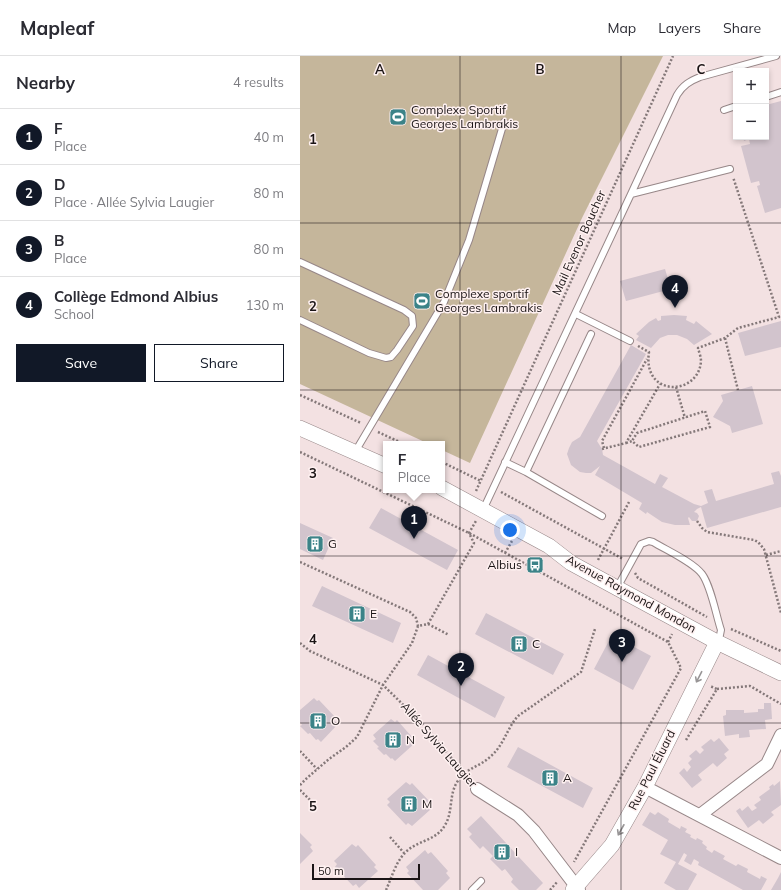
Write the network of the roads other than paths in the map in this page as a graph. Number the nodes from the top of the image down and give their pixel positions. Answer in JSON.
{"nodes":[{"id":1,"x":776,"y":56,"type":"edge"},
{"id":2,"x":781,"y":92,"type":"edge"},
{"id":3,"x":769,"y":96,"type":"edge"},
{"id":4,"x":733,"y":107,"type":"edge"},
{"id":5,"x":724,"y":110,"type":"dead end"},
{"id":6,"x":504,"y":122,"type":"dead end"},
{"id":7,"x":730,"y":168,"type":"road end"},
{"id":8,"x":631,"y":194,"type":"junction"},
{"id":9,"x":300,"y":262,"type":"edge"},
{"id":10,"x":576,"y":314,"type":"junction"},
{"id":11,"x":300,"y":320,"type":"edge"},
{"id":12,"x":591,"y":334,"type":"dead end"},
{"id":13,"x":630,"y":341,"type":"road end"},
{"id":14,"x":300,"y":428,"type":"edge"},
{"id":15,"x":355,"y":452,"type":"junction"},
{"id":16,"x":505,"y":462,"type":"junction"},
{"id":17,"x":383,"y":465,"type":"edge"},
{"id":18,"x":526,"y":472,"type":"junction"},
{"id":19,"x":445,"y":490,"type":"edge"},
{"id":20,"x":477,"y":506,"type":"junction"},
{"id":21,"x":602,"y":516,"type":"dead end"},
{"id":22,"x":617,"y":588,"type":"junction"},
{"id":23,"x":717,"y":642,"type":"junction"},
{"id":24,"x":781,"y":673,"type":"edge"},
{"id":25,"x":781,"y":735,"type":"edge"},
{"id":26,"x":645,"y":787,"type":"junction"},
{"id":27,"x":477,"y":789,"type":"road end"},
{"id":28,"x":700,"y":815,"type":"junction"},
{"id":29,"x":781,"y":858,"type":"edge"},
{"id":30,"x":481,"y":881,"type":"dead end"},
{"id":31,"x":576,"y":889,"type":"edge"},
{"id":32,"x":472,"y":890,"type":"edge"}],
"edges":[{"from":1,"to":8,"type":"lane"},
{"from":2,"to":3,"type":"lane"},
{"from":4,"to":5,"type":"lane"},
{"from":6,"to":15,"type":"lane"},
{"from":7,"to":8,"type":"lane"},
{"from":8,"to":10,"type":"lane"},
{"from":9,"to":11,"type":"lane"},
{"from":10,"to":13,"type":"lane"},
{"from":10,"to":16,"type":"lane"},
{"from":12,"to":18,"type":"lane"},
{"from":14,"to":15,"type":"street"},
{"from":15,"to":17,"type":"street"},
{"from":16,"to":18,"type":"lane"},
{"from":16,"to":20,"type":"lane"},
{"from":18,"to":21,"type":"lane"},
{"from":19,"to":20,"type":"street","name":"Avenue Raymond Mondon"},
{"from":20,"to":22,"type":"street","name":"Avenue Raymond Mondon"},
{"from":22,"to":23,"type":"street","name":"Avenue Raymond Mondon"},
{"from":22,"to":23,"type":"lane"},
{"from":23,"to":24,"type":"street","name":"Avenue Raymond Mondon"},
{"from":23,"to":26,"type":"street","name":"Rue Paul Éluard","one_way":true},
{"from":25,"to":28,"type":"street"},
{"from":26,"to":28,"type":"street"},
{"from":26,"to":31,"type":"street","name":"Rue Paul Éluard","one_way":true},
{"from":27,"to":31,"type":"street","name":"Allée Sylvia Laugier"},
{"from":28,"to":29,"type":"street"},
{"from":30,"to":32,"type":"lane"}]}
